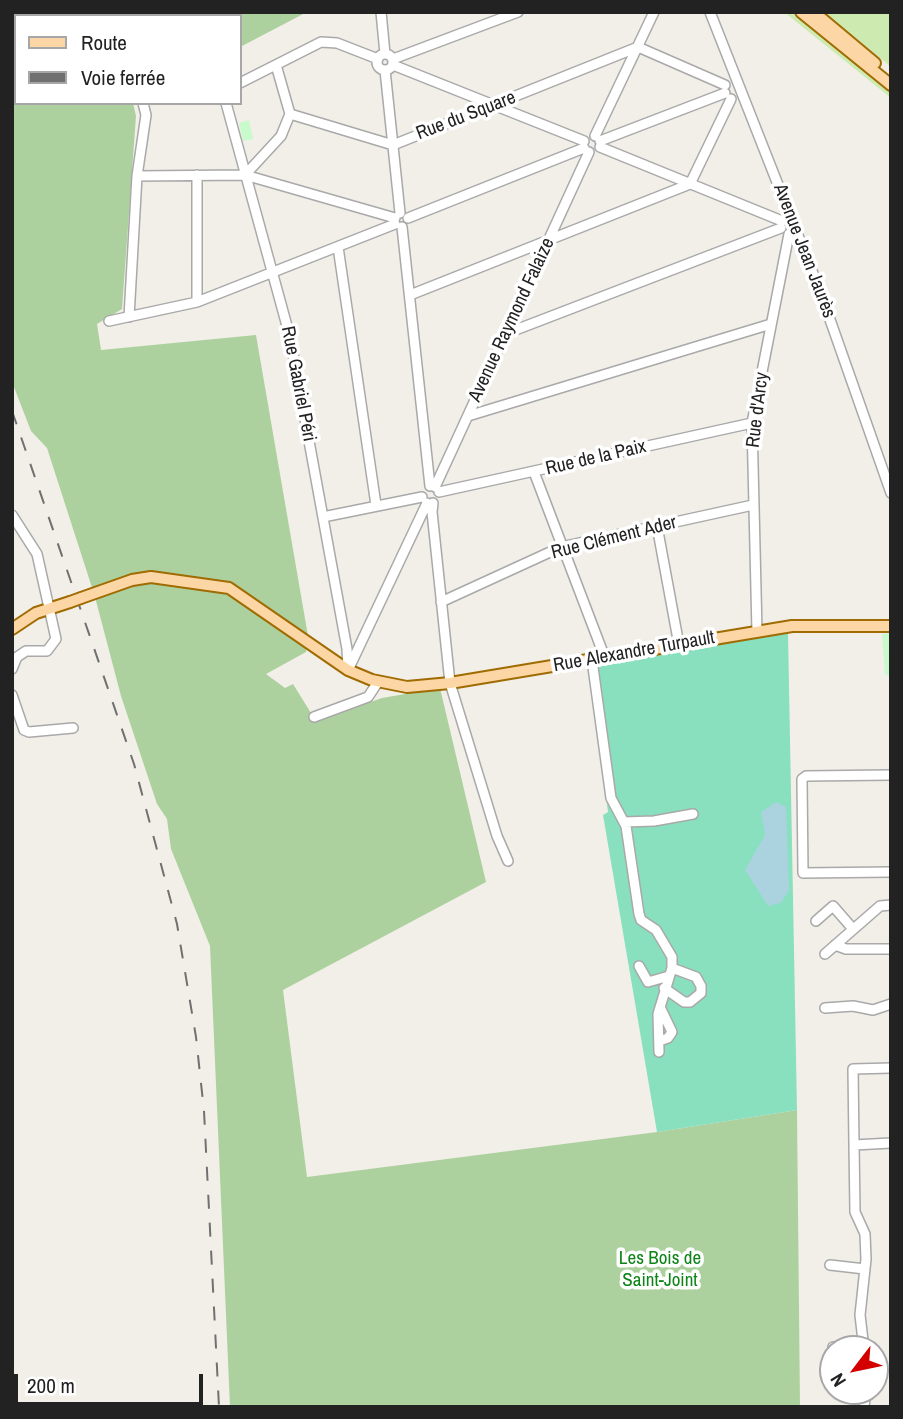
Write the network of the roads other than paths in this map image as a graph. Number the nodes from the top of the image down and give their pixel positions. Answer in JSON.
{"nodes":[{"id":1,"x":381,"y":12,"type":"edge"},
{"id":2,"x":519,"y":12,"type":"edge"},
{"id":3,"x":654,"y":12,"type":"edge"},
{"id":4,"x":710,"y":12,"type":"edge"},
{"id":5,"x":800,"y":12,"type":"edge"},
{"id":6,"x":814,"y":12,"type":"edge"},
{"id":7,"x":638,"y":47,"type":"junction"},
{"id":8,"x":387,"y":61,"type":"junction"},
{"id":9,"x":276,"y":65,"type":"junction"},
{"id":10,"x":891,"y":76,"type":"edge"},
{"id":11,"x":736,"y":78,"type":"junction"},
{"id":12,"x":242,"y":82,"type":"edge"},
{"id":13,"x":891,"y":85,"type":"edge"},
{"id":14,"x":727,"y":92,"type":"junction"},
{"id":15,"x":743,"y":96,"type":"junction"},
{"id":16,"x":144,"y":105,"type":"edge"},
{"id":17,"x":227,"y":105,"type":"edge"},
{"id":18,"x":493,"y":105,"type":"junction"},
{"id":19,"x":290,"y":114,"type":"junction"},
{"id":20,"x":598,"y":141,"type":"junction"},
{"id":21,"x":393,"y":145,"type":"junction"},
{"id":22,"x":586,"y":147,"type":"junction"},
{"id":23,"x":197,"y":175,"type":"junction"},
{"id":24,"x":137,"y":176,"type":"junction"},
{"id":25,"x":245,"y":176,"type":"junction"},
{"id":26,"x":690,"y":184,"type":"junction"},
{"id":27,"x":790,"y":214,"type":"junction"},
{"id":28,"x":400,"y":220,"type":"junction"},
{"id":29,"x":788,"y":229,"type":"junction"},
{"id":30,"x":548,"y":241,"type":"junction"},
{"id":31,"x":338,"y":247,"type":"junction"},
{"id":32,"x":272,"y":272,"type":"junction"},
{"id":33,"x":410,"y":295,"type":"junction"},
{"id":34,"x":197,"y":302,"type":"junction"},
{"id":35,"x":130,"y":317,"type":"junction"},
{"id":36,"x":109,"y":321,"type":"dead end"},
{"id":37,"x":771,"y":324,"type":"junction"},
{"id":38,"x":505,"y":334,"type":"junction"},
{"id":39,"x":468,"y":416,"type":"junction"},
{"id":40,"x":752,"y":423,"type":"junction"},
{"id":41,"x":534,"y":472,"type":"junction"},
{"id":42,"x":435,"y":488,"type":"junction"},
{"id":43,"x":891,"y":493,"type":"edge"},
{"id":44,"x":428,"y":501,"type":"junction"},
{"id":45,"x":376,"y":505,"type":"junction"},
{"id":46,"x":753,"y":505,"type":"junction"},
{"id":47,"x":12,"y":515,"type":"edge"},
{"id":48,"x":323,"y":517,"type":"junction"},
{"id":49,"x":657,"y":526,"type":"junction"},
{"id":50,"x":561,"y":547,"type":"junction"},
{"id":51,"x":441,"y":602,"type":"junction"},
{"id":52,"x":50,"y":609,"type":"junction"},
{"id":53,"x":891,"y":626,"type":"edge"},
{"id":54,"x":12,"y":629,"type":"edge"},
{"id":55,"x":757,"y":632,"type":"junction"},
{"id":56,"x":679,"y":645,"type":"junction"},
{"id":57,"x":605,"y":658,"type":"junction"},
{"id":58,"x":592,"y":660,"type":"junction"},
{"id":59,"x":12,"y":668,"type":"edge"},
{"id":60,"x":348,"y":670,"type":"junction"},
{"id":61,"x":378,"y":682,"type":"junction"},
{"id":62,"x":450,"y":683,"type":"junction"},
{"id":63,"x":12,"y":695,"type":"edge"},
{"id":64,"x":314,"y":717,"type":"dead end"},
{"id":65,"x":73,"y":728,"type":"dead end"},
{"id":66,"x":891,"y":775,"type":"edge"},
{"id":67,"x":693,"y":814,"type":"dead end"},
{"id":68,"x":624,"y":822,"type":"junction"},
{"id":69,"x":508,"y":861,"type":"dead end"},
{"id":70,"x":891,"y":872,"type":"edge"},
{"id":71,"x":891,"y":905,"type":"edge"},
{"id":72,"x":816,"y":920,"type":"dead end"},
{"id":73,"x":853,"y":929,"type":"junction"},
{"id":74,"x":835,"y":945,"type":"junction"},
{"id":75,"x":891,"y":949,"type":"edge"},
{"id":76,"x":825,"y":954,"type":"dead end"},
{"id":77,"x":639,"y":966,"type":"dead end"},
{"id":78,"x":671,"y":972,"type":"junction"},
{"id":79,"x":664,"y":988,"type":"junction"},
{"id":80,"x":891,"y":1004,"type":"edge"},
{"id":81,"x":660,"y":1007,"type":"junction"},
{"id":82,"x":825,"y":1008,"type":"dead end"},
{"id":83,"x":659,"y":1041,"type":"junction"},
{"id":84,"x":659,"y":1052,"type":"dead end"},
{"id":85,"x":891,"y":1068,"type":"edge"},
{"id":86,"x":891,"y":1143,"type":"edge"},
{"id":87,"x":854,"y":1145,"type":"junction"},
{"id":88,"x":830,"y":1265,"type":"dead end"},
{"id":89,"x":865,"y":1269,"type":"junction"},
{"id":90,"x":861,"y":1335,"type":"edge"}],
"edges":[{"from":1,"to":8,"type":"street"},
{"from":2,"to":8,"type":"street"},
{"from":3,"to":7,"type":"street"},
{"from":4,"to":11,"type":"street","name":"Avenue Jean Jaurès"},
{"from":5,"to":13,"type":"main road"},
{"from":6,"to":10,"type":"main road"},
{"from":7,"to":14,"type":"street"},
{"from":7,"to":18,"type":"street","name":"Rue du Square"},
{"from":7,"to":20,"type":"street"},
{"from":8,"to":9,"type":"street"},
{"from":8,"to":18,"type":"street"},
{"from":8,"to":21,"type":"street"},
{"from":9,"to":12,"type":"street"},
{"from":9,"to":19,"type":"street"},
{"from":11,"to":14,"type":"street"},
{"from":11,"to":15,"type":"street","name":"Avenue Jean Jaurès"},
{"from":14,"to":15,"type":"street"},
{"from":14,"to":20,"type":"street"},
{"from":14,"to":26,"type":"street"},
{"from":15,"to":27,"type":"street","name":"Avenue Jean Jaurès"},
{"from":16,"to":24,"type":"street"},
{"from":17,"to":25,"type":"street","name":"Rue Gabriel Péri"},
{"from":18,"to":21,"type":"street","name":"Rue du Square"},
{"from":18,"to":22,"type":"street"},
{"from":19,"to":21,"type":"street","name":"Rue du Square"},
{"from":19,"to":25,"type":"street"},
{"from":20,"to":22,"type":"street"},
{"from":20,"to":22,"type":"street"},
{"from":20,"to":26,"type":"street"},
{"from":21,"to":28,"type":"street"},
{"from":22,"to":28,"type":"street"},
{"from":22,"to":30,"type":"street","name":"Avenue Raymond Falaize"},
{"from":23,"to":24,"type":"street"},
{"from":23,"to":25,"type":"street"},
{"from":23,"to":34,"type":"street"},
{"from":24,"to":35,"type":"street"},
{"from":25,"to":28,"type":"street"},
{"from":25,"to":32,"type":"street","name":"Rue Gabriel Péri"},
{"from":26,"to":29,"type":"street"},
{"from":26,"to":30,"type":"street"},
{"from":27,"to":29,"type":"street","name":"Avenue Jean Jaurès"},
{"from":27,"to":29,"type":"street"},
{"from":28,"to":31,"type":"street"},
{"from":28,"to":33,"type":"street"},
{"from":29,"to":37,"type":"street","name":"Rue d'Arcy"},
{"from":29,"to":38,"type":"street"},
{"from":29,"to":43,"type":"street","name":"Avenue Jean Jaurès"},
{"from":30,"to":33,"type":"street"},
{"from":30,"to":38,"type":"street","name":"Avenue Raymond Falaize"},
{"from":31,"to":32,"type":"street"},
{"from":31,"to":45,"type":"street"},
{"from":32,"to":34,"type":"street"},
{"from":32,"to":48,"type":"street","name":"Rue Gabriel Péri"},
{"from":33,"to":42,"type":"street"},
{"from":34,"to":35,"type":"street"},
{"from":35,"to":36,"type":"street"},
{"from":37,"to":39,"type":"street"},
{"from":37,"to":40,"type":"street","name":"Rue d'Arcy"},
{"from":38,"to":39,"type":"street","name":"Avenue Raymond Falaize"},
{"from":39,"to":42,"type":"street","name":"Avenue Raymond Falaize"},
{"from":40,"to":41,"type":"street","name":"Rue de la Paix"},
{"from":40,"to":46,"type":"street","name":"Rue d'Arcy"},
{"from":41,"to":42,"type":"street","name":"Rue de la Paix"},
{"from":41,"to":50,"type":"street"},
{"from":42,"to":44,"type":"street"},
{"from":42,"to":44,"type":"street"},
{"from":44,"to":45,"type":"street"},
{"from":44,"to":51,"type":"street"},
{"from":44,"to":60,"type":"street"},
{"from":45,"to":48,"type":"street"},
{"from":46,"to":49,"type":"street","name":"Rue Clément Ader"},
{"from":46,"to":55,"type":"street","name":"Rue d'Arcy"},
{"from":47,"to":52,"type":"street"},
{"from":48,"to":60,"type":"street","name":"Rue Gabriel Péri"},
{"from":49,"to":50,"type":"street","name":"Rue Clément Ader"},
{"from":49,"to":56,"type":"street"},
{"from":50,"to":51,"type":"street","name":"Rue Clément Ader"},
{"from":50,"to":57,"type":"street"},
{"from":51,"to":62,"type":"street"},
{"from":52,"to":54,"type":"main road","name":"Rue Alexandre Turpault"},
{"from":52,"to":59,"type":"street"},
{"from":52,"to":60,"type":"main road","name":"Rue Alexandre Turpault"},
{"from":53,"to":55,"type":"main road","name":"Rue Alexandre Turpault"},
{"from":55,"to":56,"type":"main road","name":"Rue Alexandre Turpault"},
{"from":56,"to":57,"type":"main road","name":"Rue Alexandre Turpault"},
{"from":57,"to":58,"type":"main road","name":"Rue Alexandre Turpault"},
{"from":58,"to":62,"type":"main road","name":"Rue Alexandre Turpault"},
{"from":58,"to":68,"type":"street"},
{"from":60,"to":61,"type":"main road","name":"Rue Alexandre Turpault"},
{"from":61,"to":62,"type":"main road","name":"Rue Alexandre Turpault"},
{"from":61,"to":64,"type":"street"},
{"from":62,"to":69,"type":"street"},
{"from":63,"to":65,"type":"street"},
{"from":66,"to":70,"type":"street"},
{"from":67,"to":68,"type":"street"},
{"from":68,"to":78,"type":"street"},
{"from":71,"to":73,"type":"street"},
{"from":72,"to":73,"type":"street"},
{"from":73,"to":74,"type":"street"},
{"from":74,"to":75,"type":"street"},
{"from":74,"to":76,"type":"street"},
{"from":77,"to":78,"type":"street"},
{"from":78,"to":79,"type":"street"},
{"from":78,"to":79,"type":"street"},
{"from":79,"to":81,"type":"street"},
{"from":80,"to":82,"type":"street"},
{"from":81,"to":83,"type":"street"},
{"from":81,"to":83,"type":"street"},
{"from":83,"to":84,"type":"street"},
{"from":85,"to":87,"type":"street"},
{"from":86,"to":87,"type":"street"},
{"from":87,"to":89,"type":"street"},
{"from":88,"to":89,"type":"street"},
{"from":89,"to":90,"type":"street"}]}
